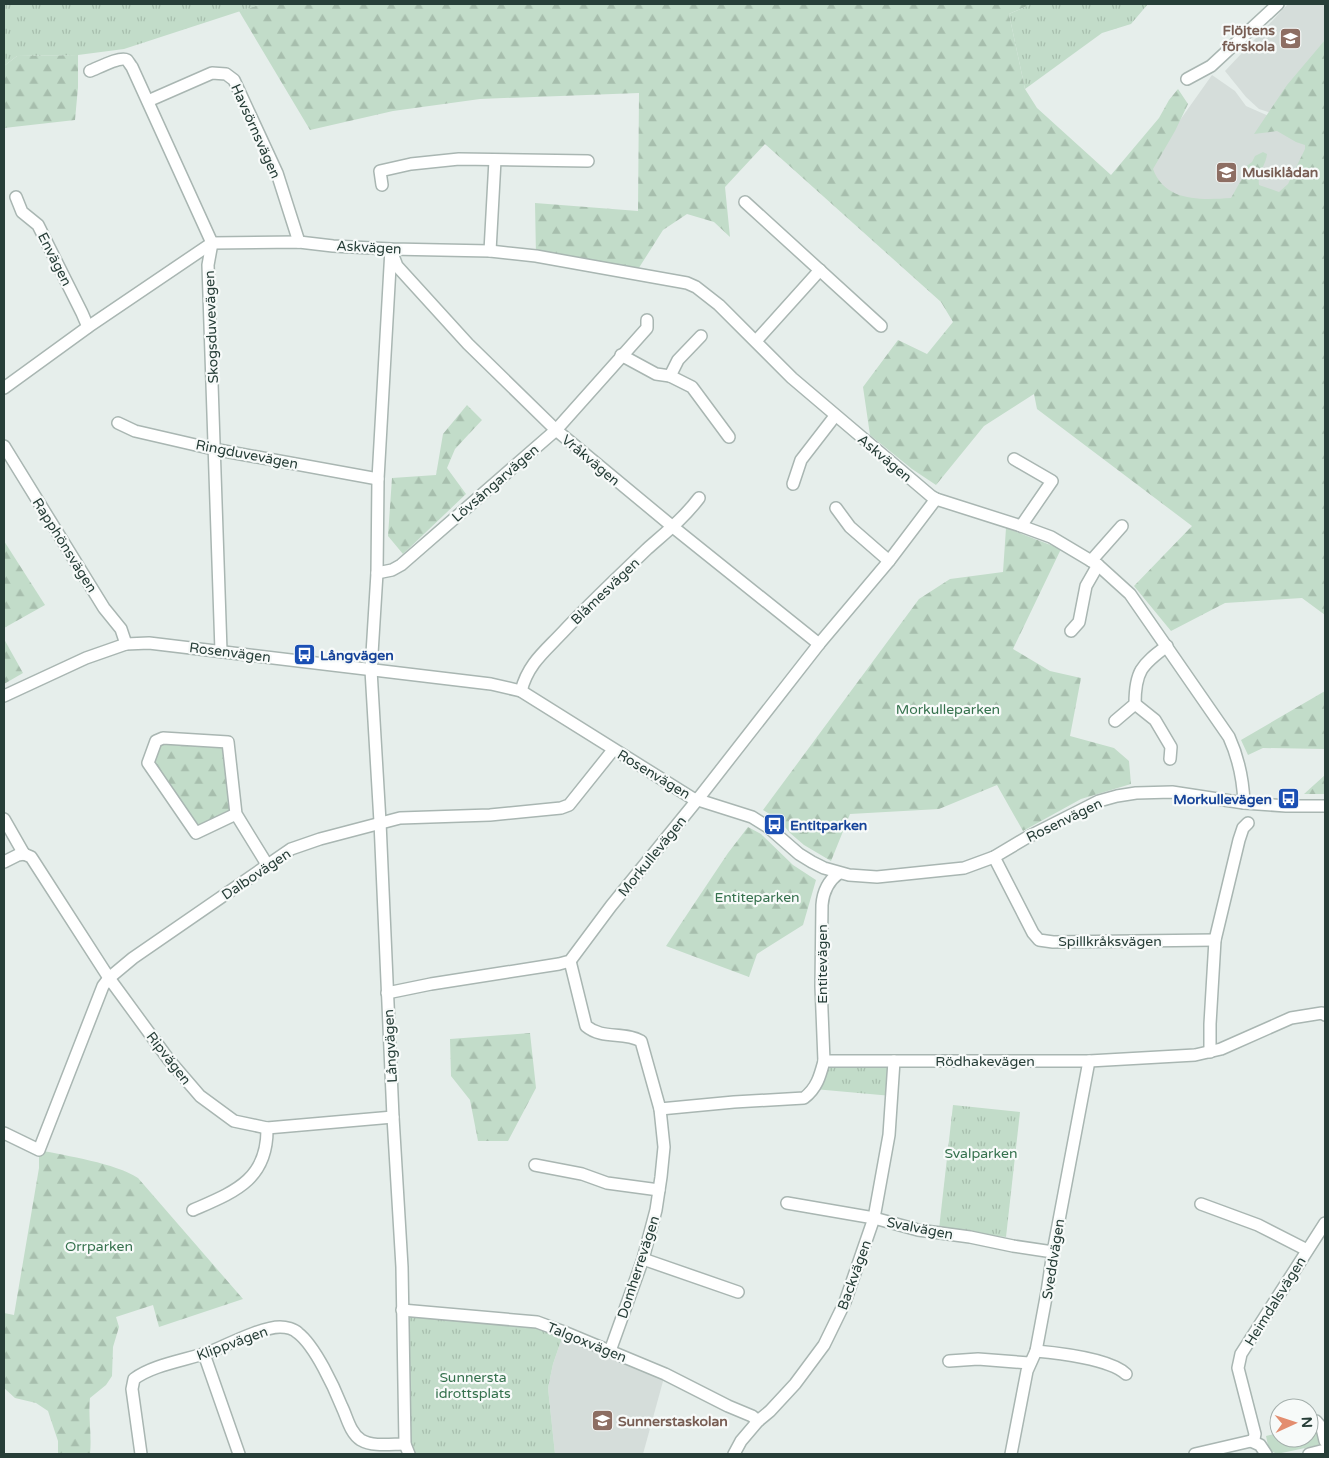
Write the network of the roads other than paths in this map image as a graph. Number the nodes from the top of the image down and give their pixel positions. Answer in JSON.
{"nodes":[{"id":1,"x":1278,"y":4,"type":"edge"},
{"id":2,"x":90,"y":71,"type":"dead end"},
{"id":3,"x":1187,"y":78,"type":"dead end"},
{"id":4,"x":148,"y":101,"type":"junction"},
{"id":5,"x":495,"y":160,"type":"junction"},
{"id":6,"x":588,"y":161,"type":"dead end"},
{"id":7,"x":382,"y":185,"type":"dead end"},
{"id":8,"x":16,"y":197,"type":"dead end"},
{"id":9,"x":745,"y":202,"type":"dead end"},
{"id":10,"x":299,"y":242,"type":"junction"},
{"id":11,"x":212,"y":243,"type":"junction"},
{"id":12,"x":391,"y":249,"type":"junction"},
{"id":13,"x":490,"y":250,"type":"junction"},
{"id":14,"x":820,"y":270,"type":"junction"},
{"id":15,"x":647,"y":320,"type":"dead end"},
{"id":16,"x":881,"y":326,"type":"dead end"},
{"id":17,"x":88,"y":327,"type":"junction"},
{"id":18,"x":701,"y":336,"type":"dead end"},
{"id":19,"x":756,"y":341,"type":"junction"},
{"id":20,"x":621,"y":355,"type":"junction"},
{"id":21,"x":670,"y":376,"type":"junction"},
{"id":22,"x":4,"y":388,"type":"edge"},
{"id":23,"x":835,"y":416,"type":"junction"},
{"id":24,"x":118,"y":423,"type":"dead end"},
{"id":25,"x":556,"y":430,"type":"junction"},
{"id":26,"x":729,"y":437,"type":"dead end"},
{"id":27,"x":4,"y":446,"type":"edge"},
{"id":28,"x":213,"y":449,"type":"junction"},
{"id":29,"x":1014,"y":459,"type":"dead end"},
{"id":30,"x":378,"y":479,"type":"junction"},
{"id":31,"x":793,"y":484,"type":"dead end"},
{"id":32,"x":699,"y":498,"type":"dead end"},
{"id":33,"x":936,"y":499,"type":"junction"},
{"id":34,"x":836,"y":508,"type":"dead end"},
{"id":35,"x":1021,"y":526,"type":"junction"},
{"id":36,"x":1122,"y":526,"type":"dead end"},
{"id":37,"x":673,"y":527,"type":"junction"},
{"id":38,"x":889,"y":561,"type":"junction"},
{"id":39,"x":1095,"y":563,"type":"junction"},
{"id":40,"x":377,"y":573,"type":"junction"},
{"id":41,"x":1071,"y":631,"type":"dead end"},
{"id":42,"x":126,"y":644,"type":"junction"},
{"id":43,"x":819,"y":644,"type":"junction"},
{"id":44,"x":1167,"y":646,"type":"junction"},
{"id":45,"x":221,"y":651,"type":"junction"},
{"id":46,"x":371,"y":670,"type":"junction"},
{"id":47,"x":521,"y":691,"type":"junction"},
{"id":48,"x":4,"y":696,"type":"edge"},
{"id":49,"x":1135,"y":704,"type":"junction"},
{"id":50,"x":1115,"y":721,"type":"dead end"},
{"id":51,"x":613,"y":750,"type":"junction"},
{"id":52,"x":1170,"y":759,"type":"dead end"},
{"id":53,"x":698,"y":799,"type":"junction"},
{"id":54,"x":1244,"y":803,"type":"junction"},
{"id":55,"x":1325,"y":806,"type":"edge"},
{"id":56,"x":236,"y":814,"type":"junction"},
{"id":57,"x":4,"y":820,"type":"edge"},
{"id":58,"x":380,"y":822,"type":"junction"},
{"id":59,"x":1248,"y":823,"type":"dead end"},
{"id":60,"x":24,"y":854,"type":"junction"},
{"id":61,"x":994,"y":857,"type":"junction"},
{"id":62,"x":4,"y":862,"type":"edge"},
{"id":63,"x":268,"y":866,"type":"junction"},
{"id":64,"x":839,"y":873,"type":"junction"},
{"id":65,"x":1215,"y":940,"type":"junction"},
{"id":66,"x":570,"y":961,"type":"junction"},
{"id":67,"x":109,"y":978,"type":"junction"},
{"id":68,"x":387,"y":993,"type":"junction"},
{"id":69,"x":1325,"y":1015,"type":"edge"},
{"id":70,"x":1210,"y":1052,"type":"junction"},
{"id":71,"x":824,"y":1061,"type":"junction"},
{"id":72,"x":894,"y":1061,"type":"junction"},
{"id":73,"x":1089,"y":1062,"type":"junction"},
{"id":74,"x":660,"y":1109,"type":"junction"},
{"id":75,"x":393,"y":1117,"type":"junction"},
{"id":76,"x":267,"y":1128,"type":"junction"},
{"id":77,"x":4,"y":1132,"type":"edge"},
{"id":78,"x":535,"y":1165,"type":"dead end"},
{"id":79,"x":659,"y":1190,"type":"junction"},
{"id":80,"x":787,"y":1203,"type":"dead end"},
{"id":81,"x":1201,"y":1204,"type":"dead end"},
{"id":82,"x":193,"y":1210,"type":"dead end"},
{"id":83,"x":874,"y":1218,"type":"junction"},
{"id":84,"x":1325,"y":1223,"type":"edge"},
{"id":85,"x":1307,"y":1250,"type":"junction"},
{"id":86,"x":1053,"y":1252,"type":"junction"},
{"id":87,"x":643,"y":1259,"type":"junction"},
{"id":88,"x":738,"y":1292,"type":"dead end"},
{"id":89,"x":402,"y":1310,"type":"junction"},
{"id":90,"x":610,"y":1351,"type":"junction"},
{"id":91,"x":1036,"y":1351,"type":"junction"},
{"id":92,"x":204,"y":1354,"type":"junction"},
{"id":93,"x":949,"y":1361,"type":"dead end"},
{"id":94,"x":1029,"y":1363,"type":"junction"},
{"id":95,"x":1126,"y":1374,"type":"dead end"},
{"id":96,"x":758,"y":1421,"type":"junction"},
{"id":97,"x":1319,"y":1424,"type":"edge"},
{"id":98,"x":1251,"y":1441,"type":"junction"},
{"id":99,"x":1325,"y":1441,"type":"edge"},
{"id":100,"x":407,"y":1449,"type":"edge"},
{"id":101,"x":1325,"y":1450,"type":"edge"},
{"id":102,"x":141,"y":1454,"type":"edge"},
{"id":103,"x":239,"y":1454,"type":"edge"},
{"id":104,"x":734,"y":1454,"type":"edge"},
{"id":105,"x":1011,"y":1454,"type":"edge"},
{"id":106,"x":1195,"y":1454,"type":"edge"},
{"id":107,"x":1266,"y":1454,"type":"edge"},
{"id":108,"x":1309,"y":1454,"type":"edge"}],
"edges":[{"from":1,"to":3,"type":"street"},
{"from":2,"to":4,"type":"street"},
{"from":4,"to":10,"type":"street","name":"Havsörnsvägen"},
{"from":4,"to":11,"type":"street"},
{"from":5,"to":6,"type":"street"},
{"from":5,"to":7,"type":"street"},
{"from":5,"to":13,"type":"street"},
{"from":8,"to":17,"type":"street","name":"Envägen"},
{"from":9,"to":14,"type":"street"},
{"from":10,"to":11,"type":"street","name":"Askvägen"},
{"from":10,"to":12,"type":"street","name":"Askvägen"},
{"from":11,"to":17,"type":"street"},
{"from":11,"to":28,"type":"street","name":"Skogsduvevägen"},
{"from":12,"to":13,"type":"street","name":"Askvägen"},
{"from":12,"to":25,"type":"street","name":"Vråkvägen"},
{"from":12,"to":30,"type":"street","name":"Långvägen"},
{"from":13,"to":19,"type":"street","name":"Askvägen"},
{"from":14,"to":16,"type":"street"},
{"from":14,"to":19,"type":"street"},
{"from":15,"to":20,"type":"street","name":"Lövsångarvägen"},
{"from":17,"to":22,"type":"street"},
{"from":18,"to":21,"type":"street"},
{"from":19,"to":23,"type":"street","name":"Askvägen"},
{"from":20,"to":21,"type":"street"},
{"from":20,"to":25,"type":"street","name":"Lövsångarvägen"},
{"from":21,"to":26,"type":"street"},
{"from":23,"to":31,"type":"street"},
{"from":23,"to":33,"type":"street","name":"Askvägen"},
{"from":24,"to":28,"type":"street","name":"Ringduvevägen"},
{"from":25,"to":37,"type":"street","name":"Vråkvägen"},
{"from":25,"to":40,"type":"street","name":"Lövsångarvägen"},
{"from":27,"to":42,"type":"street","name":"Rapphönsvägen"},
{"from":28,"to":30,"type":"street","name":"Ringduvevägen"},
{"from":28,"to":45,"type":"street","name":"Skogsduvevägen"},
{"from":29,"to":35,"type":"street"},
{"from":30,"to":40,"type":"street","name":"Långvägen"},
{"from":32,"to":37,"type":"street","name":"Blåmesvägen"},
{"from":33,"to":35,"type":"street"},
{"from":33,"to":38,"type":"street","name":"Morkullevägen"},
{"from":34,"to":38,"type":"street"},
{"from":35,"to":39,"type":"street"},
{"from":36,"to":39,"type":"street"},
{"from":37,"to":43,"type":"street","name":"Vråkvägen"},
{"from":37,"to":47,"type":"street","name":"Blåmesvägen"},
{"from":38,"to":43,"type":"street","name":"Morkullevägen"},
{"from":39,"to":41,"type":"street"},
{"from":39,"to":44,"type":"street"},
{"from":40,"to":46,"type":"street","name":"Långvägen"},
{"from":42,"to":45,"type":"street","name":"Rosenvägen"},
{"from":42,"to":48,"type":"street","name":"Rosenvägen"},
{"from":43,"to":53,"type":"street","name":"Morkullevägen"},
{"from":44,"to":49,"type":"street"},
{"from":44,"to":54,"type":"street"},
{"from":45,"to":46,"type":"street","name":"Rosenvägen"},
{"from":46,"to":47,"type":"street","name":"Rosenvägen"},
{"from":46,"to":58,"type":"street","name":"Långvägen"},
{"from":47,"to":51,"type":"street","name":"Rosenvägen"},
{"from":49,"to":50,"type":"street"},
{"from":49,"to":52,"type":"street"},
{"from":51,"to":53,"type":"street","name":"Rosenvägen"},
{"from":51,"to":58,"type":"street","name":"Dalbovägen"},
{"from":53,"to":64,"type":"street","name":"Rosenvägen"},
{"from":53,"to":66,"type":"street","name":"Morkullevägen"},
{"from":54,"to":55,"type":"street","name":"Rosenvägen"},
{"from":54,"to":61,"type":"street","name":"Rosenvägen"},
{"from":56,"to":56,"type":"street"},
{"from":56,"to":63,"type":"street"},
{"from":57,"to":60,"type":"street","name":"Ripvägen"},
{"from":58,"to":63,"type":"street","name":"Dalbovägen"},
{"from":58,"to":68,"type":"street","name":"Långvägen"},
{"from":59,"to":65,"type":"street"},
{"from":60,"to":62,"type":"street"},
{"from":60,"to":67,"type":"street","name":"Ripvägen"},
{"from":61,"to":64,"type":"street","name":"Rosenvägen"},
{"from":61,"to":65,"type":"street","name":"Spillkråksvägen"},
{"from":63,"to":67,"type":"street","name":"Dalbovägen"},
{"from":64,"to":71,"type":"street","name":"Entitevägen"},
{"from":65,"to":70,"type":"street"},
{"from":66,"to":68,"type":"street"},
{"from":66,"to":74,"type":"street","name":"Domherrevägen"},
{"from":67,"to":76,"type":"street","name":"Ripvägen"},
{"from":67,"to":77,"type":"street","name":"Dalbovägen"},
{"from":68,"to":75,"type":"street","name":"Långvägen"},
{"from":69,"to":70,"type":"street","name":"Rödhakevägen"},
{"from":70,"to":73,"type":"street","name":"Rödhakevägen"},
{"from":71,"to":72,"type":"street","name":"Rödhakevägen"},
{"from":71,"to":74,"type":"street"},
{"from":72,"to":73,"type":"street","name":"Rödhakevägen"},
{"from":72,"to":83,"type":"street","name":"Backvägen"},
{"from":73,"to":86,"type":"street","name":"Sveddvägen"},
{"from":74,"to":79,"type":"street","name":"Domherrevägen"},
{"from":75,"to":76,"type":"street","name":"Ripvägen"},
{"from":75,"to":89,"type":"street","name":"Långvägen"},
{"from":76,"to":82,"type":"street"},
{"from":78,"to":79,"type":"street"},
{"from":79,"to":87,"type":"street","name":"Domherrevägen"},
{"from":80,"to":83,"type":"street","name":"Svalvägen"},
{"from":81,"to":85,"type":"street"},
{"from":83,"to":86,"type":"street","name":"Svalvägen"},
{"from":83,"to":96,"type":"street","name":"Backvägen"},
{"from":84,"to":85,"type":"street","name":"Heimdalsvägen"},
{"from":85,"to":98,"type":"street","name":"Heimdalsvägen"},
{"from":86,"to":91,"type":"street","name":"Sveddvägen"},
{"from":87,"to":88,"type":"street"},
{"from":87,"to":90,"type":"street","name":"Domherrevägen"},
{"from":89,"to":90,"type":"street","name":"Talgoxvägen"},
{"from":89,"to":100,"type":"street","name":"Långvägen"},
{"from":90,"to":96,"type":"street","name":"Talgoxvägen"},
{"from":91,"to":94,"type":"street","name":"Sveddvägen"},
{"from":91,"to":95,"type":"street"},
{"from":92,"to":100,"type":"street","name":"Klippvägen"},
{"from":92,"to":102,"type":"street","name":"Klippvägen"},
{"from":92,"to":103,"type":"street"},
{"from":93,"to":94,"type":"street"},
{"from":94,"to":105,"type":"street","name":"Sveddvägen"},
{"from":96,"to":104,"type":"street","name":"Backvägen"},
{"from":97,"to":99,"type":"street"},
{"from":98,"to":106,"type":"street"},
{"from":98,"to":107,"type":"street"},
{"from":101,"to":108,"type":"street"}]}
